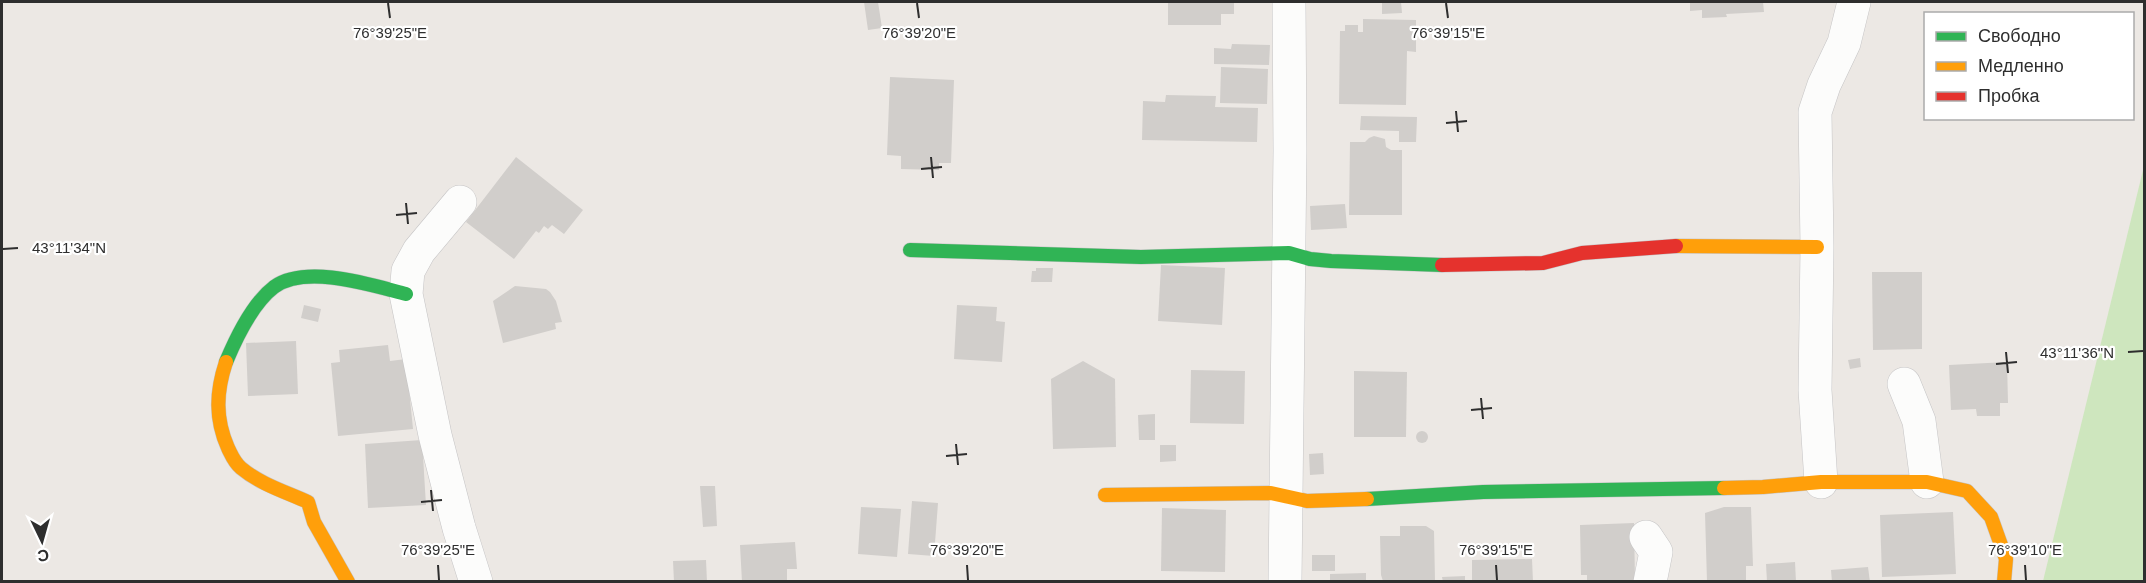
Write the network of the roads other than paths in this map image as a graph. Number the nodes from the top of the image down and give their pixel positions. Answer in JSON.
{"nodes":[{"id":1,"x":1289,"y":2,"type":"edge"},
{"id":2,"x":1854,"y":2,"type":"edge"},
{"id":3,"x":460,"y":202,"type":"dead end"},
{"id":4,"x":1817,"y":247,"type":"junction"},
{"id":5,"x":910,"y":250,"type":"dead end"},
{"id":6,"x":1289,"y":253,"type":"junction"},
{"id":7,"x":406,"y":294,"type":"junction"},
{"id":8,"x":1904,"y":384,"type":"dead end"},
{"id":9,"x":1821,"y":482,"type":"junction"},
{"id":10,"x":1927,"y":482,"type":"junction"},
{"id":11,"x":1105,"y":495,"type":"dead end"},
{"id":12,"x":1286,"y":496,"type":"junction"},
{"id":13,"x":1646,"y":537,"type":"dead end"},
{"id":14,"x":348,"y":582,"type":"edge"},
{"id":15,"x":476,"y":582,"type":"edge"},
{"id":16,"x":1285,"y":582,"type":"edge"},
{"id":17,"x":1650,"y":582,"type":"edge"},
{"id":18,"x":2004,"y":582,"type":"edge"}],
"edges":[{"from":1,"to":6,"type":"street"},
{"from":2,"to":4,"type":"street"},
{"from":3,"to":7,"type":"street"},
{"from":4,"to":6,"type":"street"},
{"from":4,"to":9,"type":"street"},
{"from":5,"to":6,"type":"street"},
{"from":6,"to":12,"type":"street"},
{"from":7,"to":14,"type":"street"},
{"from":7,"to":15,"type":"street"},
{"from":8,"to":10,"type":"street"},
{"from":9,"to":10,"type":"street"},
{"from":9,"to":12,"type":"street"},
{"from":10,"to":18,"type":"street"},
{"from":11,"to":12,"type":"street"},
{"from":12,"to":16,"type":"street"},
{"from":13,"to":17,"type":"street"}]}
